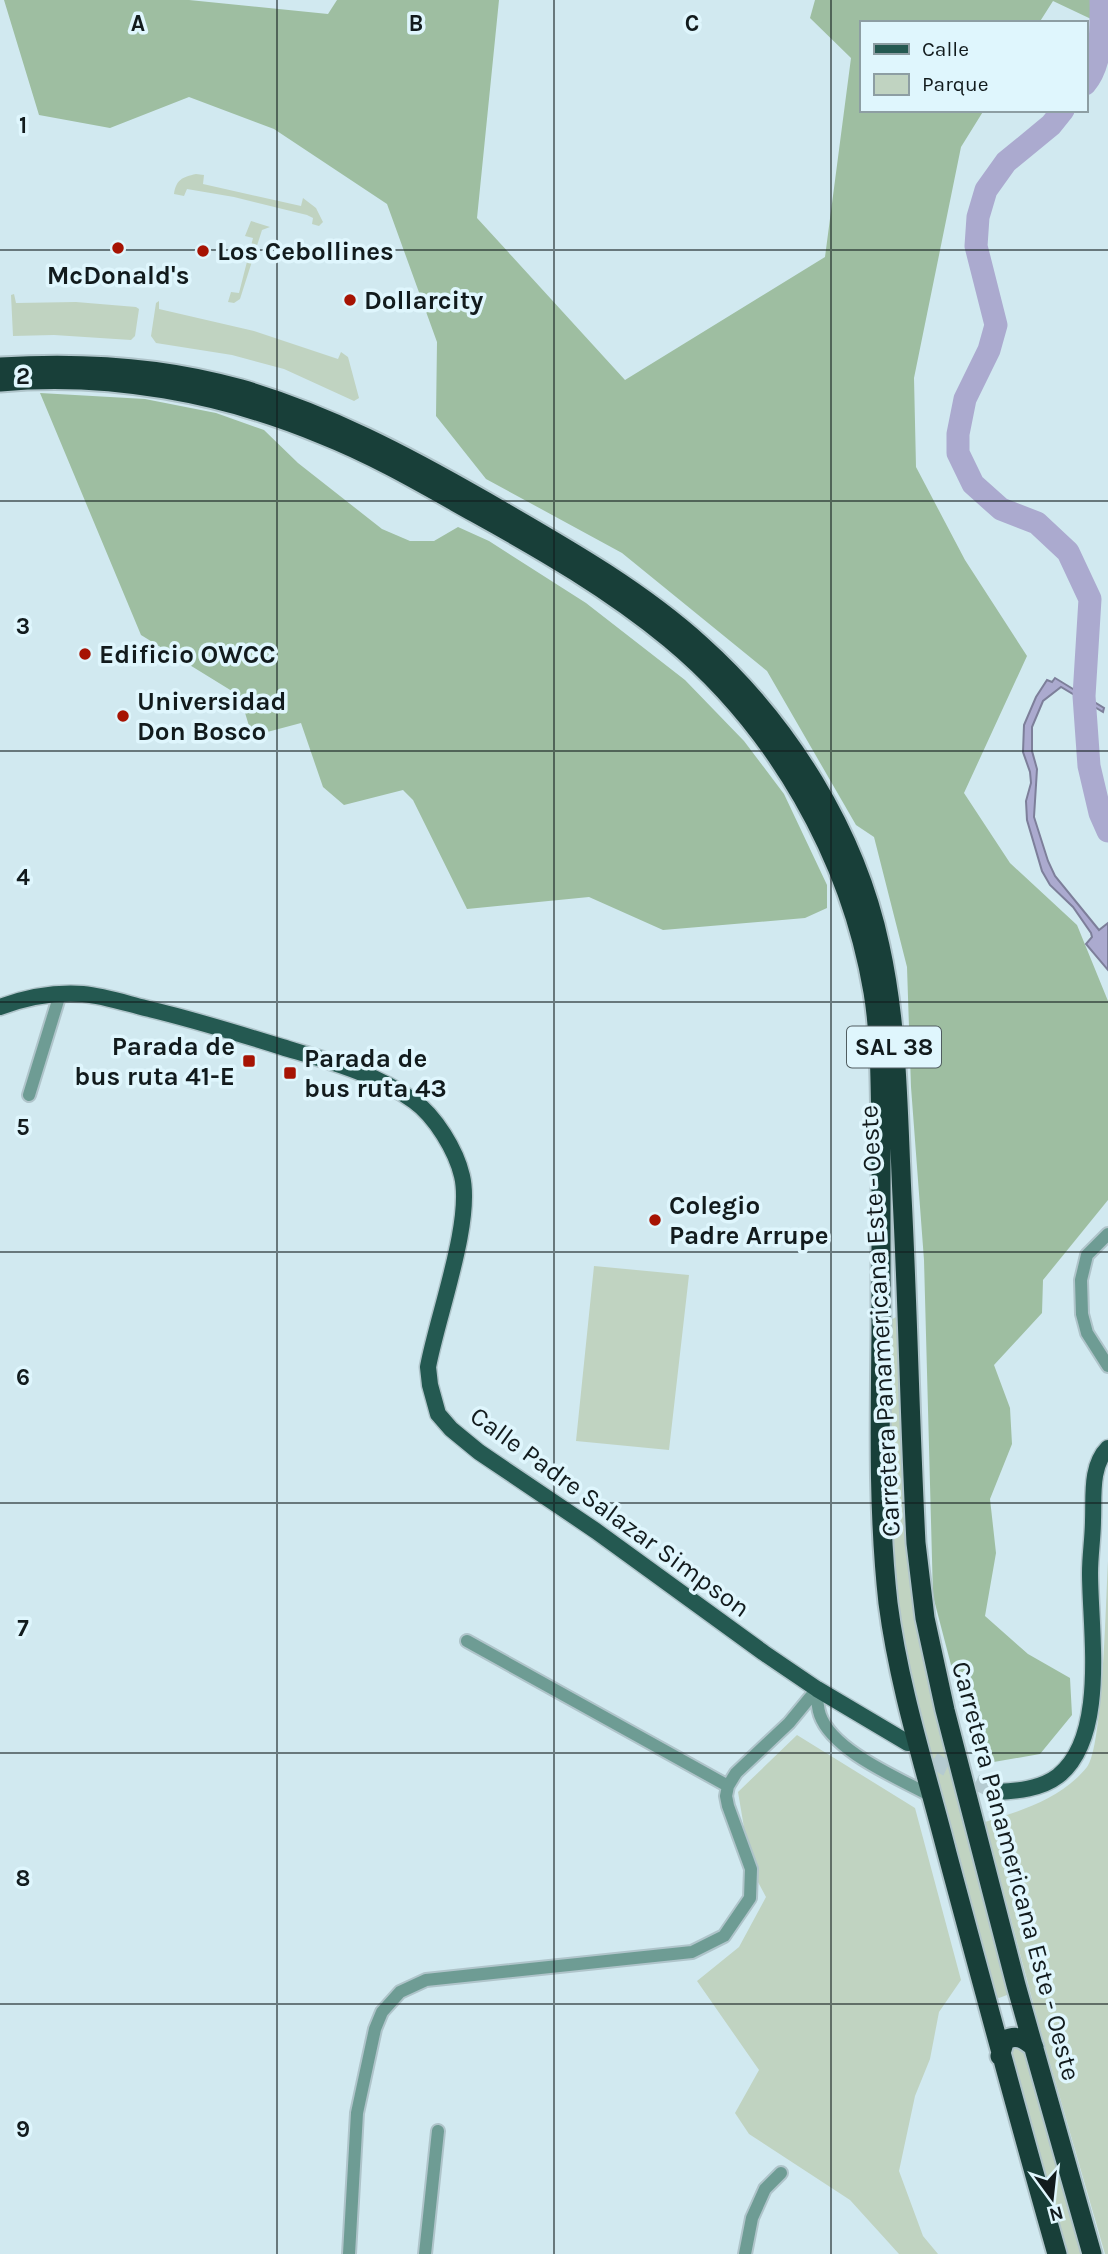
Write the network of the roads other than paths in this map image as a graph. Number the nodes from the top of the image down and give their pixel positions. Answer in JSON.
{"nodes":[{"id":1,"x":0,"y":367,"type":"edge"},
{"id":2,"x":0,"y":382,"type":"edge"},
{"id":3,"x":60,"y":994,"type":"junction"},
{"id":4,"x":0,"y":1007,"type":"edge"},
{"id":5,"x":29,"y":1095,"type":"dead end"},
{"id":6,"x":1108,"y":1234,"type":"edge"},
{"id":7,"x":1108,"y":1366,"type":"edge"},
{"id":8,"x":1108,"y":1448,"type":"edge"},
{"id":9,"x":467,"y":1641,"type":"dead end"},
{"id":10,"x":817,"y":1689,"type":"junction"},
{"id":11,"x":908,"y":1744,"type":"tunnel mouth"},
{"id":12,"x":728,"y":1786,"type":"junction"},
{"id":13,"x":997,"y":1792,"type":"tunnel mouth"},
{"id":14,"x":933,"y":1797,"type":"junction"},
{"id":15,"x":1016,"y":1985,"type":"junction"},
{"id":16,"x":985,"y":1993,"type":"junction"},
{"id":17,"x":1034,"y":2048,"type":"junction"},
{"id":18,"x":1000,"y":2056,"type":"junction"},
{"id":19,"x":438,"y":2132,"type":"dead end"},
{"id":20,"x":781,"y":2173,"type":"dead end"},
{"id":21,"x":349,"y":2254,"type":"edge"},
{"id":22,"x":425,"y":2254,"type":"edge"},
{"id":23,"x":745,"y":2254,"type":"edge"},
{"id":24,"x":1057,"y":2254,"type":"edge"},
{"id":25,"x":1092,"y":2254,"type":"edge"}],
"edges":[{"from":1,"to":15,"type":"highway","name":"Carretera Panamericana Este - Oeste","number":"SAL 38"},
{"from":2,"to":14,"type":"highway","name":"Carretera Panamericana Este - Oeste","number":"SAL 38"},
{"from":3,"to":4,"type":"main road","name":"Calle Padre Salazar Simpson"},
{"from":3,"to":5,"type":"street"},
{"from":3,"to":10,"type":"main road","name":"Calle Padre Salazar Simpson"},
{"from":6,"to":7,"type":"street"},
{"from":8,"to":13,"type":"main road"},
{"from":9,"to":12,"type":"street"},
{"from":10,"to":11,"type":"main road","name":"Calle Padre Salazar Simpson"},
{"from":10,"to":12,"type":"street"},
{"from":10,"to":14,"type":"street"},
{"from":12,"to":21,"type":"street"},
{"from":14,"to":16,"type":"highway","name":"Carretera Panamericana Este - Oeste","number":"SAL 38"},
{"from":15,"to":16,"type":"highway"},
{"from":15,"to":17,"type":"highway","name":"Carretera Panamericana Este - Oeste","number":"SAL 38"},
{"from":16,"to":18,"type":"highway","name":"Carretera Panamericana Este - Oeste","number":"SAL 38"},
{"from":17,"to":18,"type":"highway"},
{"from":17,"to":25,"type":"highway","name":"Carretera Panamericana Este - Oeste","number":"SAL 38"},
{"from":18,"to":24,"type":"highway","name":"Carretera Panamericana Este - Oeste","number":"SAL 38"},
{"from":19,"to":22,"type":"street"},
{"from":20,"to":23,"type":"street"}]}
